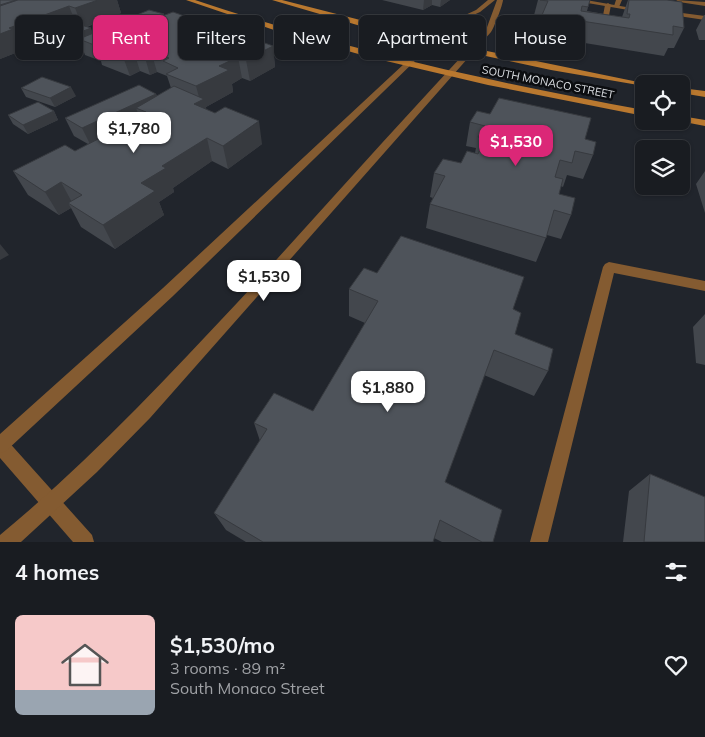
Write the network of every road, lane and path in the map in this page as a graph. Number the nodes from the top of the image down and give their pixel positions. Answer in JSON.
{"nodes":[{"id":1,"x":189,"y":0,"type":"edge"},
{"id":2,"x":276,"y":0,"type":"edge"},
{"id":3,"x":492,"y":0,"type":"edge"},
{"id":4,"x":500,"y":0,"type":"edge"},
{"id":5,"x":573,"y":0,"type":"edge"},
{"id":6,"x":679,"y":0,"type":"edge"},
{"id":7,"x":618,"y":3,"type":"edge"},
{"id":8,"x":705,"y":4,"type":"edge"},
{"id":9,"x":608,"y":5,"type":"junction"},
{"id":10,"x":651,"y":11,"type":"edge"},
{"id":11,"x":660,"y":12,"type":"edge"},
{"id":12,"x":469,"y":15,"type":"edge"},
{"id":13,"x":705,"y":18,"type":"edge"},
{"id":14,"x":359,"y":23,"type":"edge"},
{"id":15,"x":603,"y":31,"type":"edge"},
{"id":16,"x":486,"y":34,"type":"edge"},
{"id":17,"x":486,"y":54,"type":"edge"},
{"id":18,"x":411,"y":60,"type":"edge"},
{"id":19,"x":463,"y":60,"type":"edge"},
{"id":20,"x":407,"y":64,"type":"junction"},
{"id":21,"x":451,"y":74,"type":"junction"},
{"id":22,"x":635,"y":82,"type":"edge"},
{"id":23,"x":690,"y":92,"type":"edge"},
{"id":24,"x":705,"y":94,"type":"edge"},
{"id":25,"x":635,"y":111,"type":"edge"},
{"id":26,"x":690,"y":121,"type":"edge"},
{"id":27,"x":705,"y":123,"type":"edge"},
{"id":28,"x":705,"y":286,"type":"edge"},
{"id":29,"x":0,"y":445,"type":"edge"},
{"id":30,"x":52,"y":505,"type":"junction"},
{"id":31,"x":7,"y":542,"type":"edge"},
{"id":32,"x":85,"y":542,"type":"edge"},
{"id":33,"x":539,"y":542,"type":"edge"}],
"edges":[{"from":1,"to":20,"type":"main road","name":"SOUTH MONACO STREET"},
{"from":2,"to":14,"type":"main road","name":"SOUTH MONACO STREET"},
{"from":3,"to":12,"type":"street"},
{"from":4,"to":16,"type":"street"},
{"from":5,"to":9,"type":"street"},
{"from":6,"to":8,"type":"street"},
{"from":7,"to":9,"type":"street"},
{"from":7,"to":10,"type":"street"},
{"from":9,"to":15,"type":"street"},
{"from":11,"to":13,"type":"street"},
{"from":17,"to":22,"type":"main road","name":"SOUTH MONACO STREET"},
{"from":18,"to":20,"type":"street"},
{"from":19,"to":21,"type":"street"},
{"from":20,"to":21,"type":"main road","name":"SOUTH MONACO STREET"},
{"from":20,"to":29,"type":"street"},
{"from":21,"to":25,"type":"main road","name":"SOUTH MONACO STREET"},
{"from":21,"to":30,"type":"street"},
{"from":23,"to":24,"type":"main road"},
{"from":26,"to":27,"type":"main road"},
{"from":28,"to":33,"type":"street"},
{"from":29,"to":30,"type":"street"},
{"from":30,"to":31,"type":"street"},
{"from":30,"to":32,"type":"street"}]}
